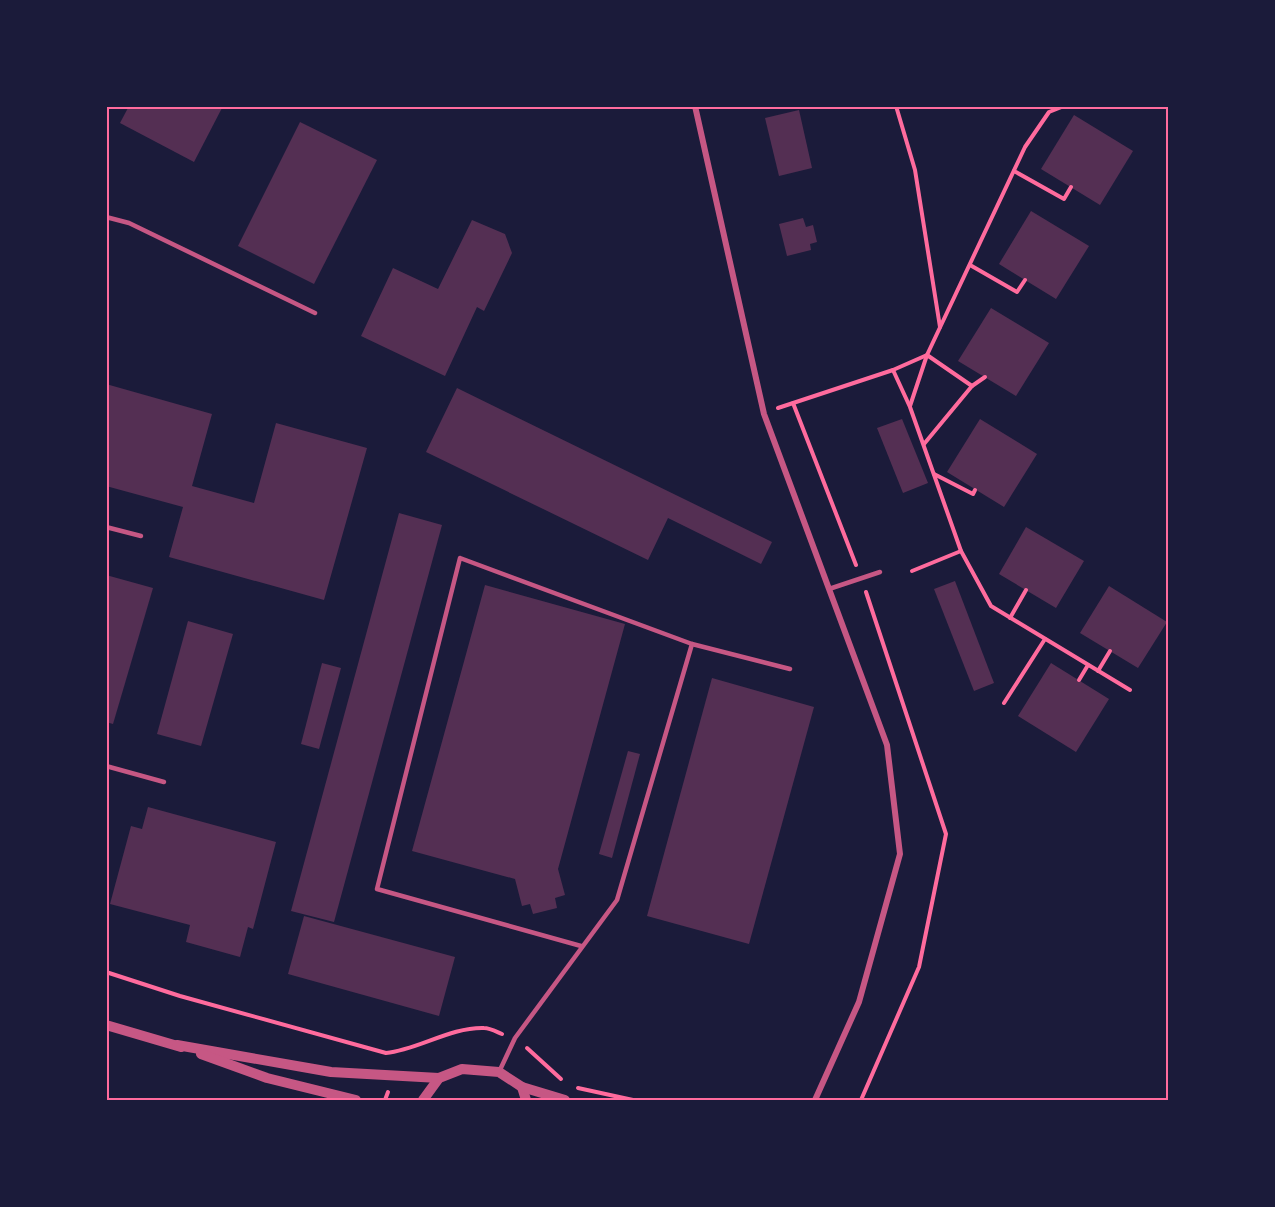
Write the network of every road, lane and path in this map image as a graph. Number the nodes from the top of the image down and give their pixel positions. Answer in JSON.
{"nodes":[{"id":1,"x":695,"y":106,"type":"edge"},
{"id":2,"x":896,"y":106,"type":"edge"},
{"id":3,"x":1064,"y":106,"type":"edge"},
{"id":4,"x":1014,"y":171,"type":"junction"},
{"id":5,"x":1071,"y":187,"type":"dead end"},
{"id":6,"x":106,"y":217,"type":"edge"},
{"id":7,"x":970,"y":265,"type":"junction"},
{"id":8,"x":1024,"y":280,"type":"dead end"},
{"id":9,"x":315,"y":313,"type":"dead end"},
{"id":10,"x":940,"y":328,"type":"junction"},
{"id":11,"x":927,"y":355,"type":"junction"},
{"id":12,"x":893,"y":370,"type":"junction"},
{"id":13,"x":985,"y":377,"type":"dead end"},
{"id":14,"x":972,"y":386,"type":"junction"},
{"id":15,"x":910,"y":407,"type":"junction"},
{"id":16,"x":764,"y":414,"type":"junction"},
{"id":17,"x":923,"y":444,"type":"junction"},
{"id":18,"x":934,"y":473,"type":"junction"},
{"id":19,"x":975,"y":490,"type":"dead end"},
{"id":20,"x":106,"y":527,"type":"edge"},
{"id":21,"x":141,"y":536,"type":"dead end"},
{"id":22,"x":961,"y":551,"type":"junction"},
{"id":23,"x":912,"y":571,"type":"dead end"},
{"id":24,"x":880,"y":572,"type":"dead end"},
{"id":25,"x":829,"y":590,"type":"junction"},
{"id":26,"x":1026,"y":590,"type":"dead end"},
{"id":27,"x":1010,"y":618,"type":"junction"},
{"id":28,"x":1045,"y":639,"type":"junction"},
{"id":29,"x":692,"y":644,"type":"junction"},
{"id":30,"x":1110,"y":651,"type":"dead end"},
{"id":31,"x":1088,"y":665,"type":"junction"},
{"id":32,"x":790,"y":669,"type":"dead end"},
{"id":33,"x":1098,"y":671,"type":"junction"},
{"id":34,"x":1079,"y":680,"type":"dead end"},
{"id":35,"x":1130,"y":690,"type":"dead end"},
{"id":36,"x":1004,"y":703,"type":"dead end"},
{"id":37,"x":106,"y":766,"type":"edge"},
{"id":38,"x":164,"y":782,"type":"dead end"},
{"id":39,"x":581,"y":946,"type":"junction"},
{"id":40,"x":106,"y":972,"type":"edge"},
{"id":41,"x":106,"y":1025,"type":"edge"},
{"id":42,"x":515,"y":1038,"type":"junction"},
{"id":43,"x":177,"y":1046,"type":"junction"},
{"id":44,"x":499,"y":1072,"type":"junction"},
{"id":45,"x":439,"y":1078,"type":"junction"},
{"id":46,"x":567,"y":1082,"type":"dead end"},
{"id":47,"x":522,"y":1087,"type":"junction"},
{"id":48,"x":577,"y":1087,"type":"dead end"},
{"id":49,"x":356,"y":1101,"type":"edge"},
{"id":50,"x":423,"y":1101,"type":"edge"},
{"id":51,"x":526,"y":1101,"type":"edge"},
{"id":52,"x":565,"y":1101,"type":"edge"},
{"id":53,"x":633,"y":1101,"type":"edge"},
{"id":54,"x":815,"y":1101,"type":"edge"}],
"edges":[{"from":1,"to":16,"type":"street"},
{"from":2,"to":10,"type":"path"},
{"from":3,"to":4,"type":"path"},
{"from":4,"to":5,"type":"path"},
{"from":4,"to":7,"type":"path"},
{"from":6,"to":9,"type":"lane"},
{"from":7,"to":8,"type":"path"},
{"from":7,"to":10,"type":"path"},
{"from":10,"to":11,"type":"path"},
{"from":11,"to":12,"type":"path"},
{"from":11,"to":14,"type":"path"},
{"from":11,"to":15,"type":"path"},
{"from":12,"to":15,"type":"path"},
{"from":12,"to":16,"type":"path"},
{"from":13,"to":14,"type":"path"},
{"from":14,"to":17,"type":"path"},
{"from":15,"to":17,"type":"path"},
{"from":16,"to":25,"type":"street"},
{"from":17,"to":18,"type":"path"},
{"from":18,"to":19,"type":"path"},
{"from":18,"to":22,"type":"path"},
{"from":20,"to":21,"type":"lane"},
{"from":22,"to":23,"type":"path"},
{"from":22,"to":27,"type":"path"},
{"from":24,"to":25,"type":"lane"},
{"from":25,"to":54,"type":"street"},
{"from":26,"to":27,"type":"path"},
{"from":27,"to":28,"type":"path"},
{"from":28,"to":31,"type":"path"},
{"from":28,"to":36,"type":"path"},
{"from":29,"to":32,"type":"lane"},
{"from":29,"to":39,"type":"lane"},
{"from":29,"to":39,"type":"lane"},
{"from":30,"to":33,"type":"path"},
{"from":31,"to":33,"type":"path"},
{"from":31,"to":34,"type":"path"},
{"from":33,"to":35,"type":"path"},
{"from":37,"to":38,"type":"lane"},
{"from":39,"to":42,"type":"lane"},
{"from":40,"to":42,"type":"path"},
{"from":41,"to":43,"type":"street"},
{"from":42,"to":44,"type":"lane"},
{"from":42,"to":46,"type":"path"},
{"from":43,"to":45,"type":"street"},
{"from":43,"to":49,"type":"street"},
{"from":44,"to":45,"type":"street"},
{"from":44,"to":47,"type":"street"},
{"from":45,"to":50,"type":"street"},
{"from":47,"to":51,"type":"street"},
{"from":47,"to":52,"type":"street"},
{"from":48,"to":53,"type":"path"}]}
